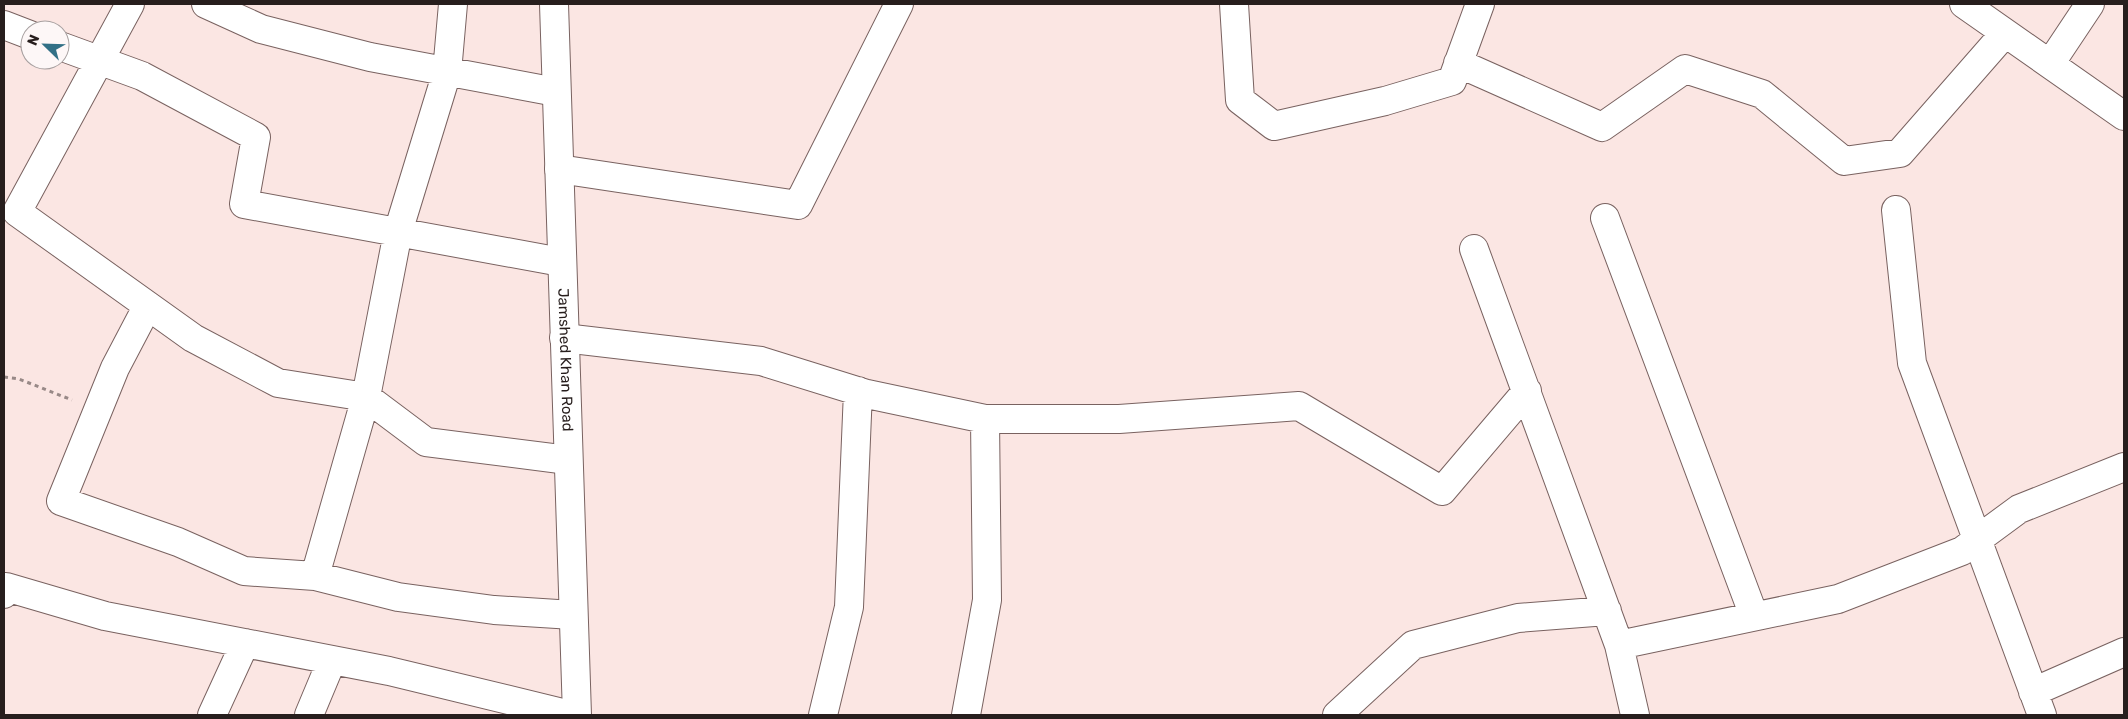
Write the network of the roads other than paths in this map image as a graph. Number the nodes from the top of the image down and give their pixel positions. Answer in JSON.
{"nodes":[{"id":1,"x":130,"y":4,"type":"edge"},
{"id":2,"x":206,"y":4,"type":"edge"},
{"id":3,"x":453,"y":4,"type":"edge"},
{"id":4,"x":554,"y":4,"type":"edge"},
{"id":5,"x":899,"y":4,"type":"edge"},
{"id":6,"x":1234,"y":4,"type":"edge"},
{"id":7,"x":1480,"y":4,"type":"edge"},
{"id":8,"x":1964,"y":4,"type":"edge"},
{"id":9,"x":2090,"y":4,"type":"edge"},
{"id":10,"x":4,"y":25,"type":"edge"},
{"id":11,"x":20,"y":31,"type":"edge"},
{"id":12,"x":2005,"y":32,"type":"junction"},
{"id":13,"x":70,"y":50,"type":"edge"},
{"id":14,"x":100,"y":60,"type":"junction"},
{"id":15,"x":1458,"y":63,"type":"junction"},
{"id":16,"x":2050,"y":64,"type":"junction"},
{"id":17,"x":447,"y":72,"type":"junction"},
{"id":18,"x":556,"y":92,"type":"junction"},
{"id":19,"x":2124,"y":116,"type":"edge"},
{"id":20,"x":559,"y":169,"type":"junction"},
{"id":21,"x":1896,"y":210,"type":"dead end"},
{"id":22,"x":1605,"y":218,"type":"dead end"},
{"id":23,"x":398,"y":232,"type":"junction"},
{"id":24,"x":1474,"y":249,"type":"dead end"},
{"id":25,"x":562,"y":262,"type":"junction"},
{"id":26,"x":147,"y":307,"type":"junction"},
{"id":27,"x":564,"y":338,"type":"junction"},
{"id":28,"x":858,"y":391,"type":"junction"},
{"id":29,"x":1527,"y":391,"type":"junction"},
{"id":30,"x":366,"y":397,"type":"junction"},
{"id":31,"x":985,"y":419,"type":"junction"},
{"id":32,"x":568,"y":460,"type":"junction"},
{"id":33,"x":2124,"y":467,"type":"edge"},
{"id":34,"x":1977,"y":540,"type":"junction"},
{"id":35,"x":315,"y":576,"type":"junction"},
{"id":36,"x":4,"y":594,"type":"edge"},
{"id":37,"x":1607,"y":611,"type":"junction"},
{"id":38,"x":573,"y":615,"type":"junction"},
{"id":39,"x":1754,"y":616,"type":"junction"},
{"id":40,"x":245,"y":643,"type":"junction"},
{"id":41,"x":1619,"y":645,"type":"junction"},
{"id":42,"x":2124,"y":652,"type":"edge"},
{"id":43,"x":332,"y":660,"type":"junction"},
{"id":44,"x":2038,"y":703,"type":"edge"},
{"id":45,"x":212,"y":715,"type":"edge"},
{"id":46,"x":309,"y":715,"type":"edge"},
{"id":47,"x":571,"y":715,"type":"edge"},
{"id":48,"x":576,"y":715,"type":"edge"},
{"id":49,"x":823,"y":715,"type":"edge"},
{"id":50,"x":966,"y":715,"type":"edge"},
{"id":51,"x":1336,"y":715,"type":"edge"},
{"id":52,"x":1636,"y":715,"type":"edge"}],
"edges":[{"from":1,"to":14,"type":"street"},
{"from":2,"to":17,"type":"street"},
{"from":3,"to":17,"type":"street"},
{"from":4,"to":18,"type":"street","name":"Jamshed Khan Road"},
{"from":5,"to":20,"type":"street"},
{"from":6,"to":15,"type":"street"},
{"from":7,"to":15,"type":"street"},
{"from":8,"to":12,"type":"street"},
{"from":9,"to":16,"type":"street"},
{"from":10,"to":11,"type":"street"},
{"from":12,"to":15,"type":"street"},
{"from":12,"to":16,"type":"street"},
{"from":13,"to":14,"type":"street"},
{"from":14,"to":23,"type":"street"},
{"from":14,"to":26,"type":"street"},
{"from":16,"to":19,"type":"street"},
{"from":17,"to":18,"type":"street"},
{"from":17,"to":23,"type":"street"},
{"from":18,"to":20,"type":"street","name":"Jamshed Khan Road"},
{"from":20,"to":25,"type":"street","name":"Jamshed Khan Road"},
{"from":21,"to":34,"type":"street"},
{"from":22,"to":39,"type":"street"},
{"from":23,"to":25,"type":"street"},
{"from":23,"to":30,"type":"street"},
{"from":24,"to":29,"type":"street"},
{"from":25,"to":27,"type":"street","name":"Jamshed Khan Road"},
{"from":26,"to":30,"type":"street"},
{"from":26,"to":35,"type":"street"},
{"from":27,"to":28,"type":"street"},
{"from":27,"to":32,"type":"street","name":"Jamshed Khan Road"},
{"from":28,"to":31,"type":"street"},
{"from":28,"to":49,"type":"street"},
{"from":29,"to":31,"type":"street"},
{"from":29,"to":37,"type":"street"},
{"from":30,"to":32,"type":"street"},
{"from":30,"to":35,"type":"street"},
{"from":31,"to":50,"type":"street"},
{"from":32,"to":38,"type":"street","name":"Jamshed Khan Road"},
{"from":33,"to":34,"type":"street"},
{"from":34,"to":39,"type":"street"},
{"from":34,"to":44,"type":"street"},
{"from":35,"to":38,"type":"street"},
{"from":36,"to":40,"type":"street"},
{"from":37,"to":41,"type":"street"},
{"from":37,"to":51,"type":"street"},
{"from":38,"to":48,"type":"street","name":"Jamshed Khan Road"},
{"from":39,"to":41,"type":"street"},
{"from":40,"to":43,"type":"street"},
{"from":40,"to":45,"type":"street"},
{"from":41,"to":52,"type":"street"},
{"from":42,"to":44,"type":"street"},
{"from":43,"to":46,"type":"street"},
{"from":43,"to":47,"type":"street"}]}
